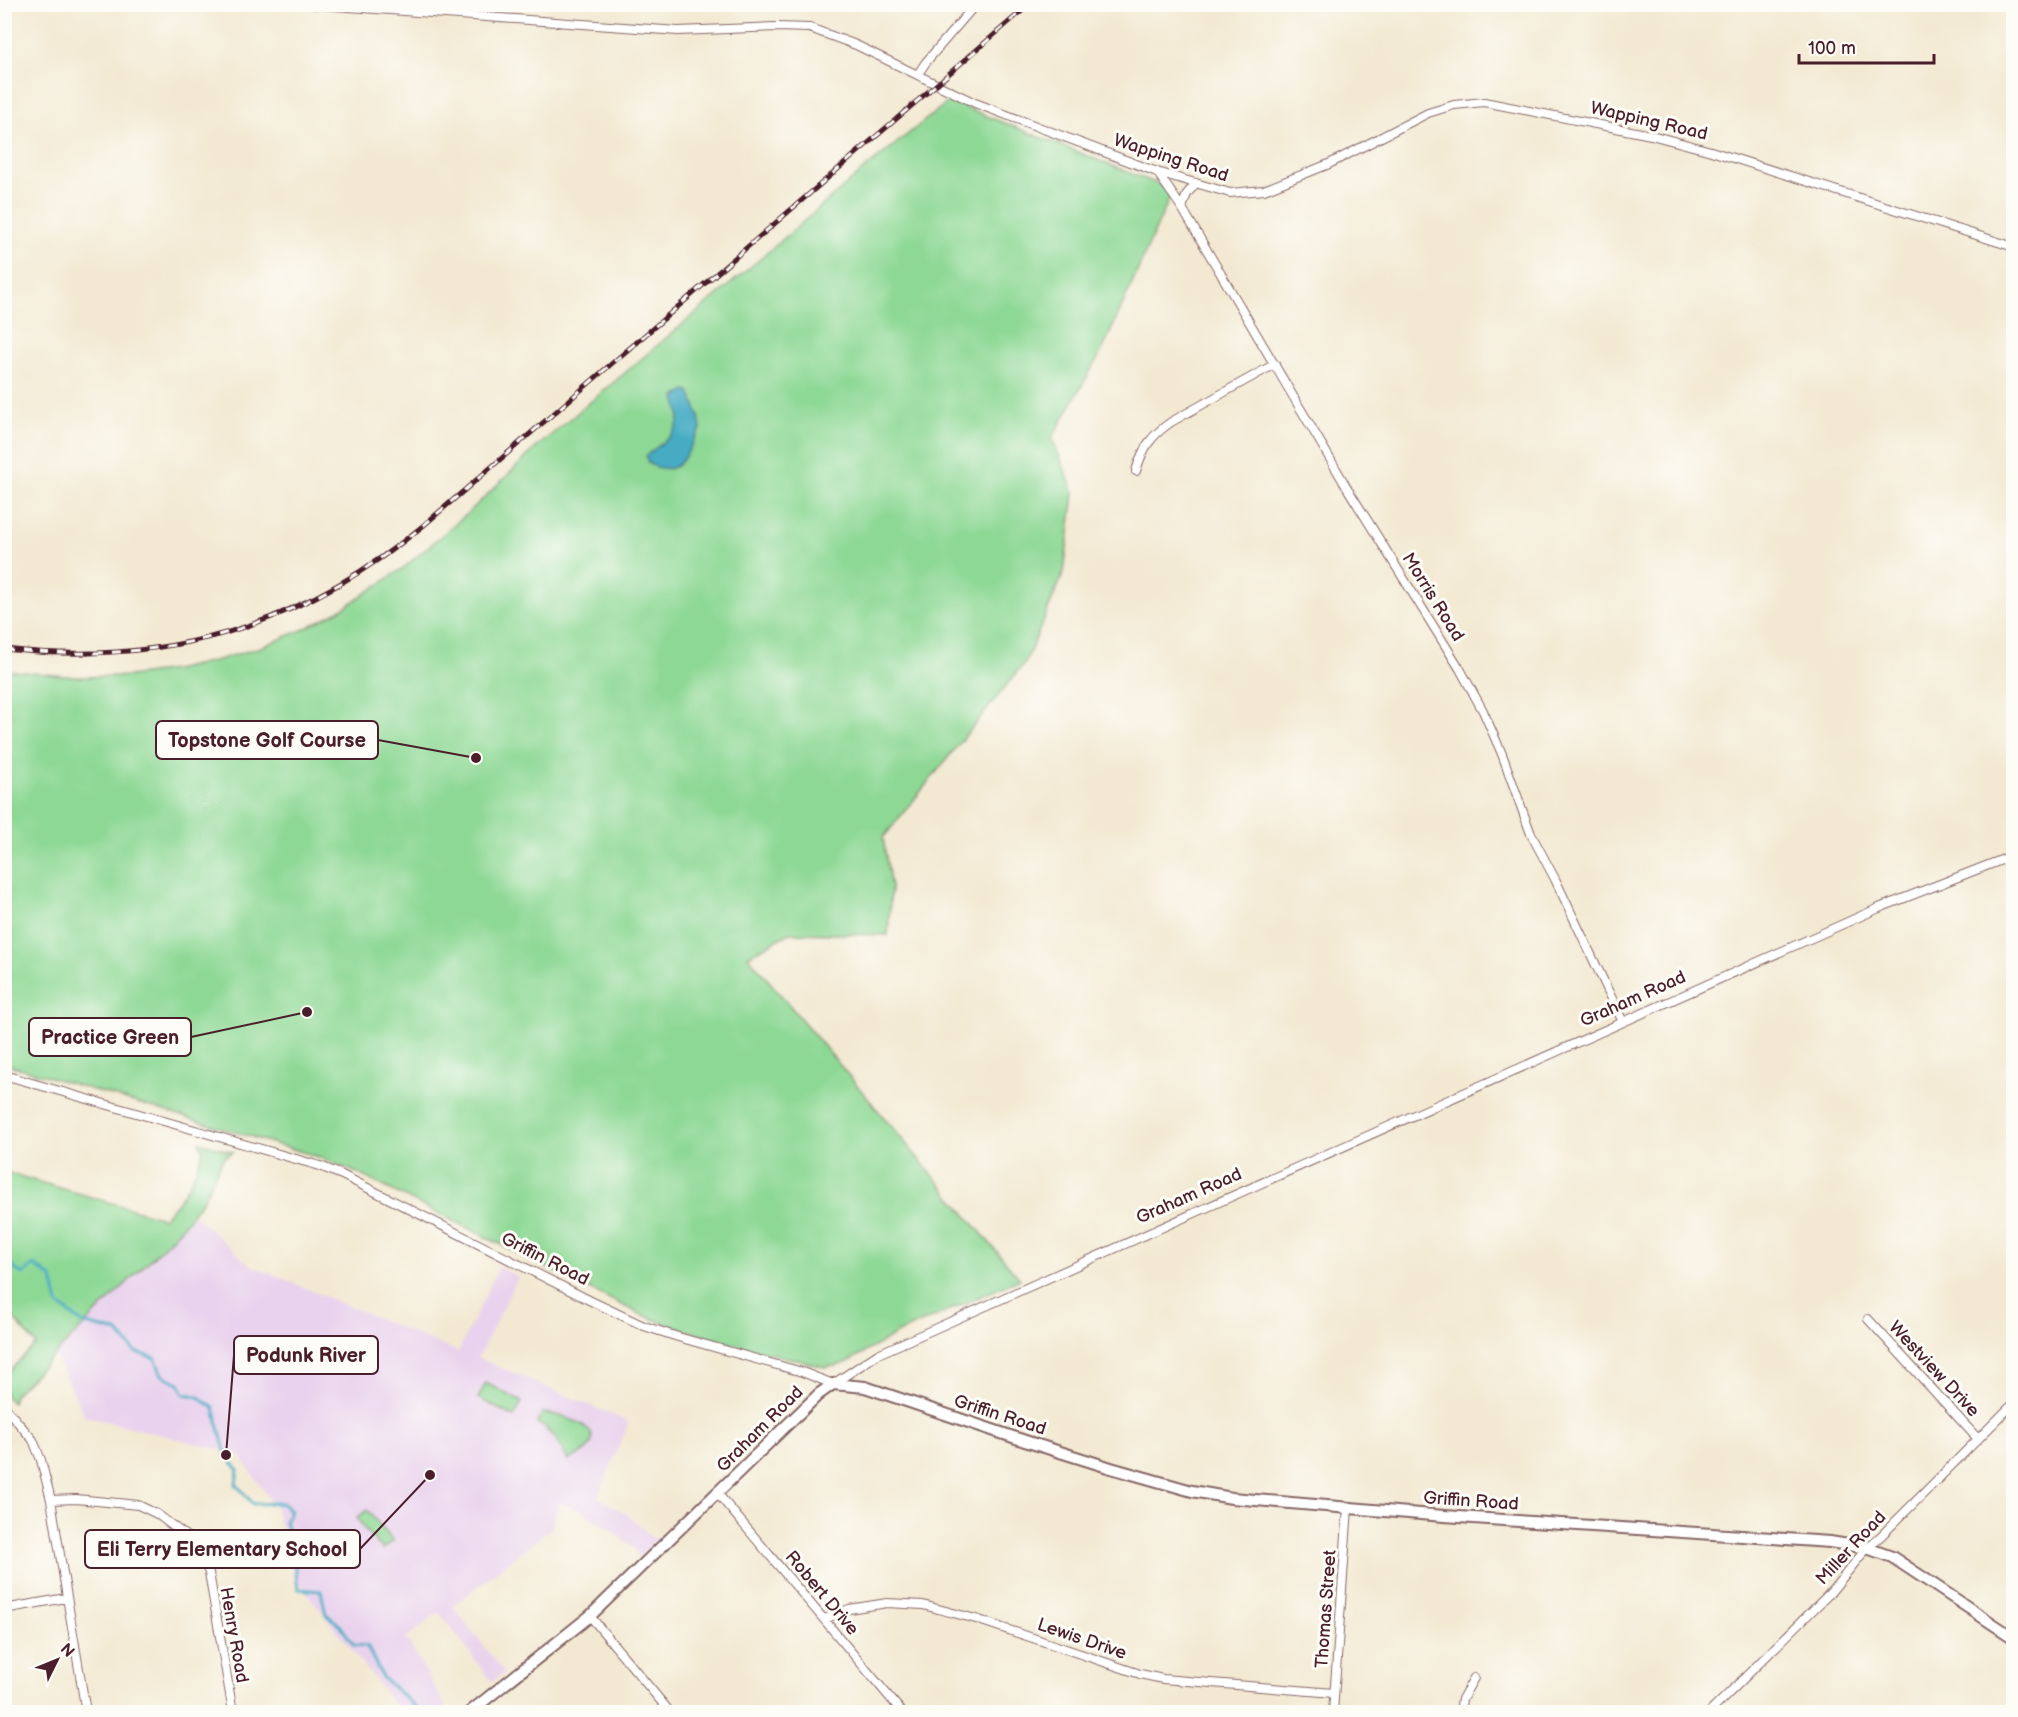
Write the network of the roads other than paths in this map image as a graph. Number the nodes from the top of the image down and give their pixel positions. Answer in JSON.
{"nodes":[{"id":1,"x":308,"y":4,"type":"edge"},
{"id":2,"x":976,"y":4,"type":"edge"},
{"id":3,"x":918,"y":74,"type":"junction"},
{"id":4,"x":1157,"y":172,"type":"junction"},
{"id":5,"x":1196,"y":183,"type":"junction"},
{"id":6,"x":1182,"y":208,"type":"junction"},
{"id":7,"x":2013,"y":247,"type":"edge"},
{"id":8,"x":1275,"y":364,"type":"junction"},
{"id":9,"x":1136,"y":471,"type":"dead end"},
{"id":10,"x":2013,"y":855,"type":"edge"},
{"id":11,"x":1623,"y":1022,"type":"junction"},
{"id":12,"x":4,"y":1075,"type":"edge"},
{"id":13,"x":1868,"y":1319,"type":"dead end"},
{"id":14,"x":832,"y":1384,"type":"junction"},
{"id":15,"x":2013,"y":1403,"type":"edge"},
{"id":16,"x":4,"y":1406,"type":"edge"},
{"id":17,"x":1978,"y":1439,"type":"junction"},
{"id":18,"x":718,"y":1494,"type":"junction"},
{"id":19,"x":51,"y":1500,"type":"junction"},
{"id":20,"x":1348,"y":1508,"type":"junction"},
{"id":21,"x":1867,"y":1548,"type":"junction"},
{"id":22,"x":66,"y":1598,"type":"junction"},
{"id":23,"x":4,"y":1609,"type":"edge"},
{"id":24,"x":590,"y":1616,"type":"junction"},
{"id":25,"x":825,"y":1619,"type":"junction"},
{"id":26,"x":2013,"y":1638,"type":"edge"},
{"id":27,"x":1474,"y":1678,"type":"dead end"},
{"id":28,"x":1334,"y":1693,"type":"junction"},
{"id":29,"x":86,"y":1713,"type":"edge"},
{"id":30,"x":232,"y":1713,"type":"edge"},
{"id":31,"x":470,"y":1713,"type":"edge"},
{"id":32,"x":670,"y":1713,"type":"edge"},
{"id":33,"x":902,"y":1713,"type":"edge"},
{"id":34,"x":1333,"y":1713,"type":"edge"},
{"id":35,"x":1460,"y":1713,"type":"edge"},
{"id":36,"x":1710,"y":1713,"type":"edge"}],
"edges":[{"from":1,"to":3,"type":"street","name":"Wapping Road"},
{"from":2,"to":3,"type":"street"},
{"from":3,"to":4,"type":"street","name":"Wapping Road"},
{"from":4,"to":5,"type":"street","name":"Wapping Road"},
{"from":4,"to":6,"type":"street","name":"Morris Road"},
{"from":5,"to":6,"type":"street"},
{"from":5,"to":7,"type":"street","name":"Wapping Road"},
{"from":6,"to":8,"type":"street","name":"Morris Road"},
{"from":8,"to":9,"type":"street"},
{"from":8,"to":11,"type":"street","name":"Morris Road"},
{"from":10,"to":11,"type":"street","name":"Graham Road"},
{"from":11,"to":14,"type":"street","name":"Graham Road"},
{"from":12,"to":14,"type":"street","name":"Griffin Road"},
{"from":13,"to":17,"type":"street","name":"Westview Drive"},
{"from":14,"to":18,"type":"street","name":"Graham Road"},
{"from":14,"to":20,"type":"street","name":"Griffin Road"},
{"from":15,"to":17,"type":"street","name":"Miller Road"},
{"from":16,"to":19,"type":"street"},
{"from":17,"to":21,"type":"street","name":"Miller Road"},
{"from":18,"to":24,"type":"street","name":"Graham Road"},
{"from":18,"to":25,"type":"street","name":"Robert Drive"},
{"from":19,"to":22,"type":"street"},
{"from":19,"to":30,"type":"street","name":"Henry Road"},
{"from":20,"to":21,"type":"street","name":"Griffin Road"},
{"from":20,"to":28,"type":"street","name":"Thomas Street"},
{"from":21,"to":26,"type":"street","name":"Griffin Road"},
{"from":21,"to":36,"type":"street","name":"Miller Road"},
{"from":22,"to":23,"type":"street"},
{"from":22,"to":29,"type":"street"},
{"from":24,"to":31,"type":"street","name":"Graham Road"},
{"from":24,"to":32,"type":"street"},
{"from":25,"to":28,"type":"street","name":"Lewis Drive"},
{"from":25,"to":33,"type":"street","name":"Robert Drive"},
{"from":27,"to":35,"type":"street"},
{"from":28,"to":34,"type":"street","name":"Thomas Street"}]}
